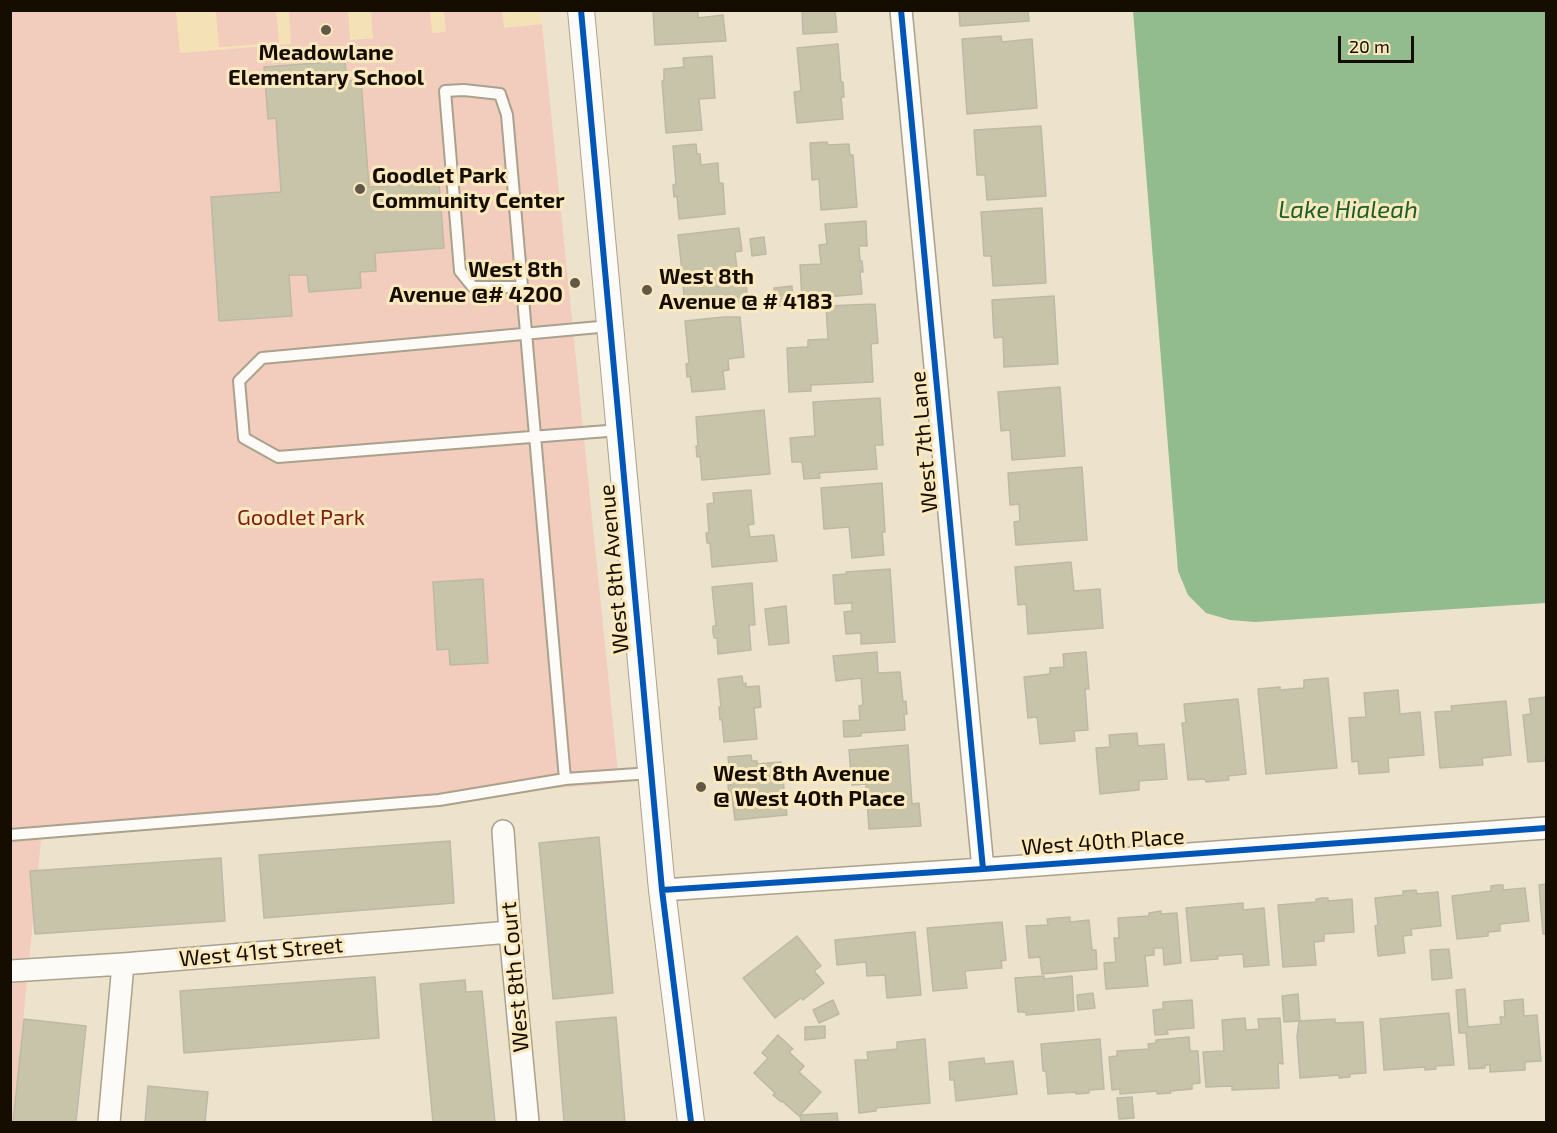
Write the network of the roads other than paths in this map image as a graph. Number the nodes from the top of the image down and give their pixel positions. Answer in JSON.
{"nodes":[{"id":1,"x":581,"y":10,"type":"edge"},
{"id":2,"x":901,"y":10,"type":"edge"},
{"id":3,"x":522,"y":287,"type":"junction"},
{"id":4,"x":610,"y":326,"type":"junction"},
{"id":5,"x":525,"y":334,"type":"junction"},
{"id":6,"x":620,"y":430,"type":"junction"},
{"id":7,"x":535,"y":437,"type":"junction"},
{"id":8,"x":651,"y":773,"type":"junction"},
{"id":9,"x":565,"y":779,"type":"junction"},
{"id":10,"x":1546,"y":828,"type":"edge"},
{"id":11,"x":503,"y":831,"type":"dead end"},
{"id":12,"x":10,"y":836,"type":"edge"},
{"id":13,"x":983,"y":869,"type":"junction"},
{"id":14,"x":662,"y":890,"type":"junction"},
{"id":15,"x":510,"y":932,"type":"junction"},
{"id":16,"x":123,"y":964,"type":"junction"},
{"id":17,"x":11,"y":971,"type":"edge"},
{"id":18,"x":109,"y":1122,"type":"edge"},
{"id":19,"x":528,"y":1122,"type":"edge"},
{"id":20,"x":691,"y":1122,"type":"edge"}],
"edges":[{"from":1,"to":4,"type":"street","name":"West 8th Avenue"},
{"from":2,"to":13,"type":"street","name":"West 7th Lane"},
{"from":3,"to":3,"type":"lane"},
{"from":3,"to":5,"type":"lane"},
{"from":4,"to":5,"type":"lane"},
{"from":4,"to":6,"type":"street","name":"West 8th Avenue"},
{"from":5,"to":7,"type":"lane"},
{"from":5,"to":7,"type":"lane"},
{"from":6,"to":7,"type":"lane"},
{"from":6,"to":8,"type":"street","name":"West 8th Avenue"},
{"from":7,"to":9,"type":"lane"},
{"from":8,"to":9,"type":"lane"},
{"from":8,"to":14,"type":"street","name":"West 8th Avenue"},
{"from":9,"to":12,"type":"lane"},
{"from":10,"to":13,"type":"street","name":"West 40th Place"},
{"from":11,"to":15,"type":"street","name":"West 8th Court"},
{"from":13,"to":14,"type":"street","name":"West 40th Place"},
{"from":14,"to":20,"type":"street","name":"West 8th Avenue"},
{"from":15,"to":16,"type":"street","name":"West 41st Street"},
{"from":15,"to":19,"type":"street","name":"West 8th Court"},
{"from":16,"to":17,"type":"street","name":"West 41st Street"},
{"from":16,"to":18,"type":"street"}]}
